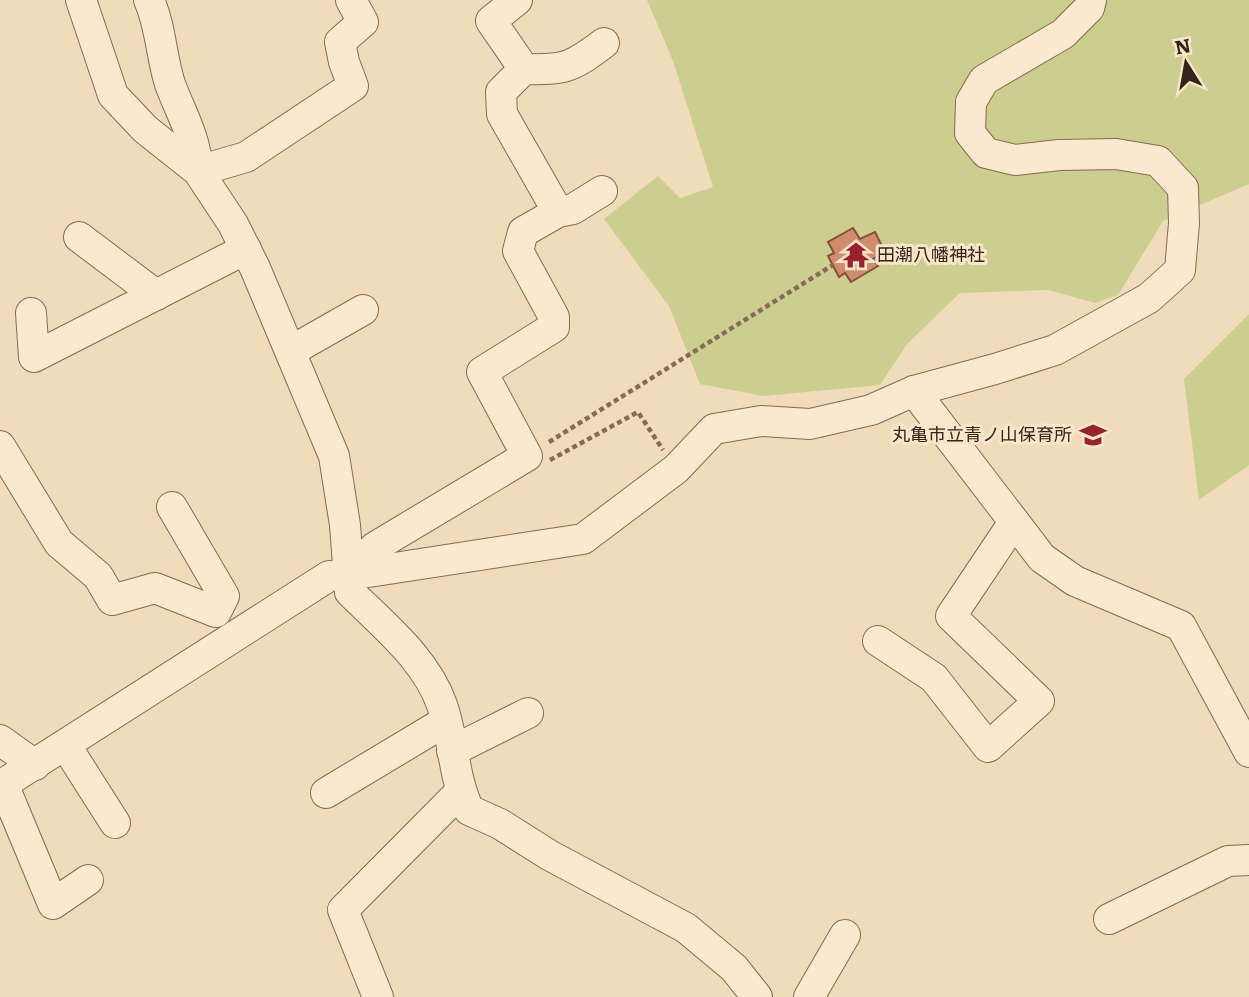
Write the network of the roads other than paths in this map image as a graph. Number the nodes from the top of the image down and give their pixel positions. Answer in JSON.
{"nodes":[{"id":1,"x":81,"y":0,"type":"edge"},
{"id":2,"x":149,"y":0,"type":"edge"},
{"id":3,"x":351,"y":0,"type":"edge"},
{"id":4,"x":517,"y":0,"type":"edge"},
{"id":5,"x":1091,"y":0,"type":"edge"},
{"id":6,"x":604,"y":43,"type":"dead end"},
{"id":7,"x":524,"y":69,"type":"junction"},
{"id":8,"x":198,"y":171,"type":"junction"},
{"id":9,"x":602,"y":191,"type":"dead end"},
{"id":10,"x":558,"y":212,"type":"junction"},
{"id":11,"x":79,"y":237,"type":"dead end"},
{"id":12,"x":246,"y":249,"type":"junction"},
{"id":13,"x":156,"y":295,"type":"junction"},
{"id":14,"x":363,"y":310,"type":"dead end"},
{"id":15,"x":31,"y":313,"type":"dead end"},
{"id":16,"x":291,"y":351,"type":"junction"},
{"id":17,"x":914,"y":391,"type":"junction"},
{"id":18,"x":0,"y":446,"type":"edge"},
{"id":19,"x":172,"y":507,"type":"dead end"},
{"id":20,"x":1014,"y":522,"type":"junction"},
{"id":21,"x":349,"y":575,"type":"junction"},
{"id":22,"x":216,"y":612,"type":"junction"},
{"id":23,"x":233,"y":639,"type":"junction"},
{"id":24,"x":878,"y":641,"type":"dead end"},
{"id":25,"x":528,"y":713,"type":"dead end"},
{"id":26,"x":446,"y":721,"type":"junction"},
{"id":27,"x":0,"y":740,"type":"edge"},
{"id":28,"x":1248,"y":745,"type":"edge"},
{"id":29,"x":66,"y":746,"type":"junction"},
{"id":30,"x":452,"y":751,"type":"junction"},
{"id":31,"x":35,"y":765,"type":"junction"},
{"id":32,"x":2,"y":785,"type":"edge"},
{"id":33,"x":460,"y":792,"type":"junction"},
{"id":34,"x":326,"y":793,"type":"dead end"},
{"id":35,"x":111,"y":806,"type":"dead end"},
{"id":36,"x":1249,"y":860,"type":"edge"},
{"id":37,"x":88,"y":880,"type":"dead end"},
{"id":38,"x":1109,"y":919,"type":"dead end"},
{"id":39,"x":845,"y":935,"type":"dead end"},
{"id":40,"x":378,"y":997,"type":"edge"},
{"id":41,"x":757,"y":997,"type":"edge"},
{"id":42,"x":809,"y":997,"type":"edge"}],
"edges":[{"from":1,"to":8,"type":"street"},
{"from":2,"to":8,"type":"street"},
{"from":3,"to":8,"type":"street"},
{"from":4,"to":7,"type":"street"},
{"from":5,"to":17,"type":"street"},
{"from":6,"to":7,"type":"street"},
{"from":7,"to":10,"type":"street"},
{"from":8,"to":12,"type":"street"},
{"from":9,"to":10,"type":"street"},
{"from":10,"to":21,"type":"street"},
{"from":11,"to":13,"type":"street"},
{"from":12,"to":13,"type":"street"},
{"from":12,"to":16,"type":"street"},
{"from":13,"to":15,"type":"street"},
{"from":14,"to":16,"type":"street"},
{"from":16,"to":21,"type":"street"},
{"from":17,"to":20,"type":"street"},
{"from":17,"to":21,"type":"street"},
{"from":18,"to":22,"type":"street"},
{"from":19,"to":22,"type":"street"},
{"from":20,"to":24,"type":"street"},
{"from":20,"to":28,"type":"street"},
{"from":21,"to":23,"type":"street"},
{"from":21,"to":26,"type":"street"},
{"from":22,"to":23,"type":"street"},
{"from":23,"to":29,"type":"street"},
{"from":25,"to":30,"type":"street"},
{"from":26,"to":30,"type":"street"},
{"from":26,"to":34,"type":"street"},
{"from":27,"to":31,"type":"street"},
{"from":29,"to":31,"type":"street"},
{"from":29,"to":35,"type":"street"},
{"from":30,"to":33,"type":"street"},
{"from":31,"to":32,"type":"street"},
{"from":32,"to":37,"type":"street"},
{"from":33,"to":40,"type":"street"},
{"from":33,"to":41,"type":"street"},
{"from":36,"to":38,"type":"street"},
{"from":39,"to":42,"type":"street"}]}
